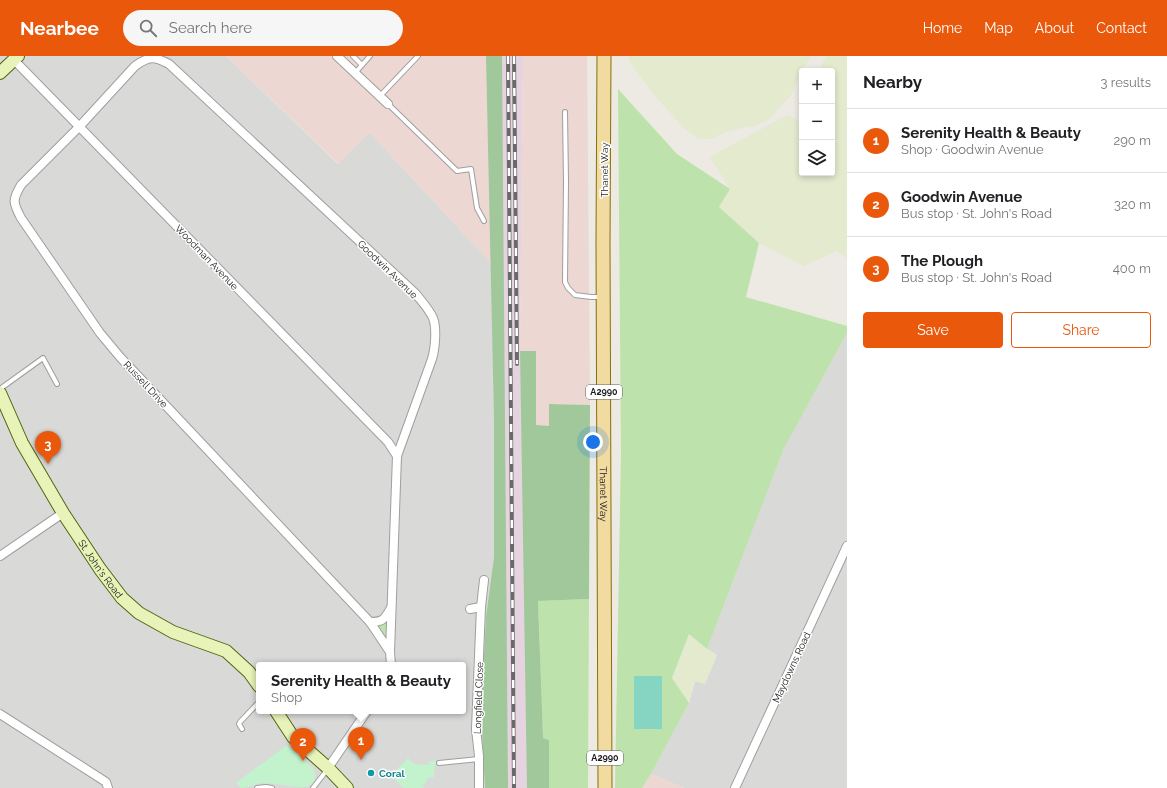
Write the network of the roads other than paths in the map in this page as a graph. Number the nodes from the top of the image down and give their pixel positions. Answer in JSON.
{"nodes":[{"id":1,"x":337,"y":56,"type":"edge"},
{"id":2,"x":353,"y":56,"type":"edge"},
{"id":3,"x":370,"y":56,"type":"edge"},
{"id":4,"x":418,"y":56,"type":"edge"},
{"id":5,"x":604,"y":56,"type":"edge"},
{"id":6,"x":16,"y":58,"type":"edge"},
{"id":7,"x":362,"y":65,"type":"junction"},
{"id":8,"x":0,"y":72,"type":"edge"},
{"id":9,"x":355,"y":73,"type":"junction"},
{"id":10,"x":380,"y":96,"type":"junction"},
{"id":11,"x":388,"y":104,"type":"joint"},
{"id":12,"x":565,"y":112,"type":"dead end"},
{"id":13,"x":79,"y":127,"type":"junction"},
{"id":14,"x":484,"y":221,"type":"dead end"},
{"id":15,"x":604,"y":297,"type":"junction"},
{"id":16,"x":57,"y":384,"type":"dead end"},
{"id":17,"x":0,"y":389,"type":"edge"},
{"id":18,"x":0,"y":393,"type":"edge"},
{"id":19,"x":397,"y":456,"type":"junction"},
{"id":20,"x":63,"y":513,"type":"junction"},
{"id":21,"x":847,"y":546,"type":"edge"},
{"id":22,"x":0,"y":556,"type":"edge"},
{"id":23,"x":484,"y":580,"type":"dead end"},
{"id":24,"x":481,"y":607,"type":"junction"},
{"id":25,"x":392,"y":608,"type":"junction"},
{"id":26,"x":470,"y":609,"type":"dead end"},
{"id":27,"x":370,"y":622,"type":"junction"},
{"id":28,"x":390,"y":652,"type":"junction"},
{"id":29,"x":391,"y":662,"type":"edge"},
{"id":30,"x":256,"y":682,"type":"edge"},
{"id":31,"x":256,"y":705,"type":"edge"},
{"id":32,"x":0,"y":714,"type":"edge"},
{"id":33,"x":278,"y":714,"type":"edge"},
{"id":34,"x":365,"y":714,"type":"edge"},
{"id":35,"x":242,"y":729,"type":"dead end"},
{"id":36,"x":479,"y":760,"type":"junction"},
{"id":37,"x":439,"y":763,"type":"dead end"},
{"id":38,"x":328,"y":768,"type":"junction"},
{"id":39,"x":108,"y":788,"type":"edge"},
{"id":40,"x":257,"y":788,"type":"edge"},
{"id":41,"x":272,"y":788,"type":"edge"},
{"id":42,"x":313,"y":788,"type":"edge"},
{"id":43,"x":347,"y":788,"type":"edge"},
{"id":44,"x":479,"y":788,"type":"edge"},
{"id":45,"x":605,"y":788,"type":"edge"},
{"id":46,"x":735,"y":788,"type":"edge"}],
"edges":[{"from":1,"to":9,"type":"street"},
{"from":2,"to":7,"type":"lane"},
{"from":3,"to":7,"type":"lane"},
{"from":4,"to":10,"type":"lane"},
{"from":5,"to":15,"type":"main road","name":"Thanet Way","number":"A2990"},
{"from":6,"to":8,"type":"main road"},
{"from":6,"to":13,"type":"street","name":"Woodman Avenue"},
{"from":7,"to":9,"type":"lane"},
{"from":9,"to":10,"type":"street"},
{"from":10,"to":11,"type":"street"},
{"from":11,"to":14,"type":"lane"},
{"from":12,"to":15,"type":"lane"},
{"from":13,"to":19,"type":"street","name":"Woodman Avenue"},
{"from":13,"to":19,"type":"street","name":"Goodwin Avenue"},
{"from":13,"to":27,"type":"street","name":"Russell Drive"},
{"from":15,"to":45,"type":"main road","name":"Thanet Way","number":"A2990"},
{"from":16,"to":17,"type":"lane"},
{"from":18,"to":20,"type":"main road","name":"St. John's Road"},
{"from":19,"to":25,"type":"street","name":"Goodwin Avenue"},
{"from":20,"to":22,"type":"street"},
{"from":20,"to":30,"type":"main road","name":"St. John's Road"},
{"from":21,"to":46,"type":"street","name":"Maydowns Road"},
{"from":23,"to":24,"type":"street","name":"Longfield Close"},
{"from":24,"to":26,"type":"street"},
{"from":24,"to":36,"type":"street","name":"Longfield Close"},
{"from":25,"to":27,"type":"street"},
{"from":25,"to":28,"type":"street","name":"Goodwin Avenue"},
{"from":27,"to":28,"type":"street","name":"Russell Drive"},
{"from":28,"to":29,"type":"street","name":"Goodwin Avenue"},
{"from":31,"to":35,"type":"lane"},
{"from":32,"to":39,"type":"street"},
{"from":33,"to":38,"type":"main road"},
{"from":34,"to":38,"type":"street"},
{"from":36,"to":37,"type":"lane"},
{"from":36,"to":44,"type":"street","name":"Longfield Close"},
{"from":38,"to":42,"type":"lane"},
{"from":38,"to":43,"type":"main road"},
{"from":40,"to":41,"type":"lane"}]}
